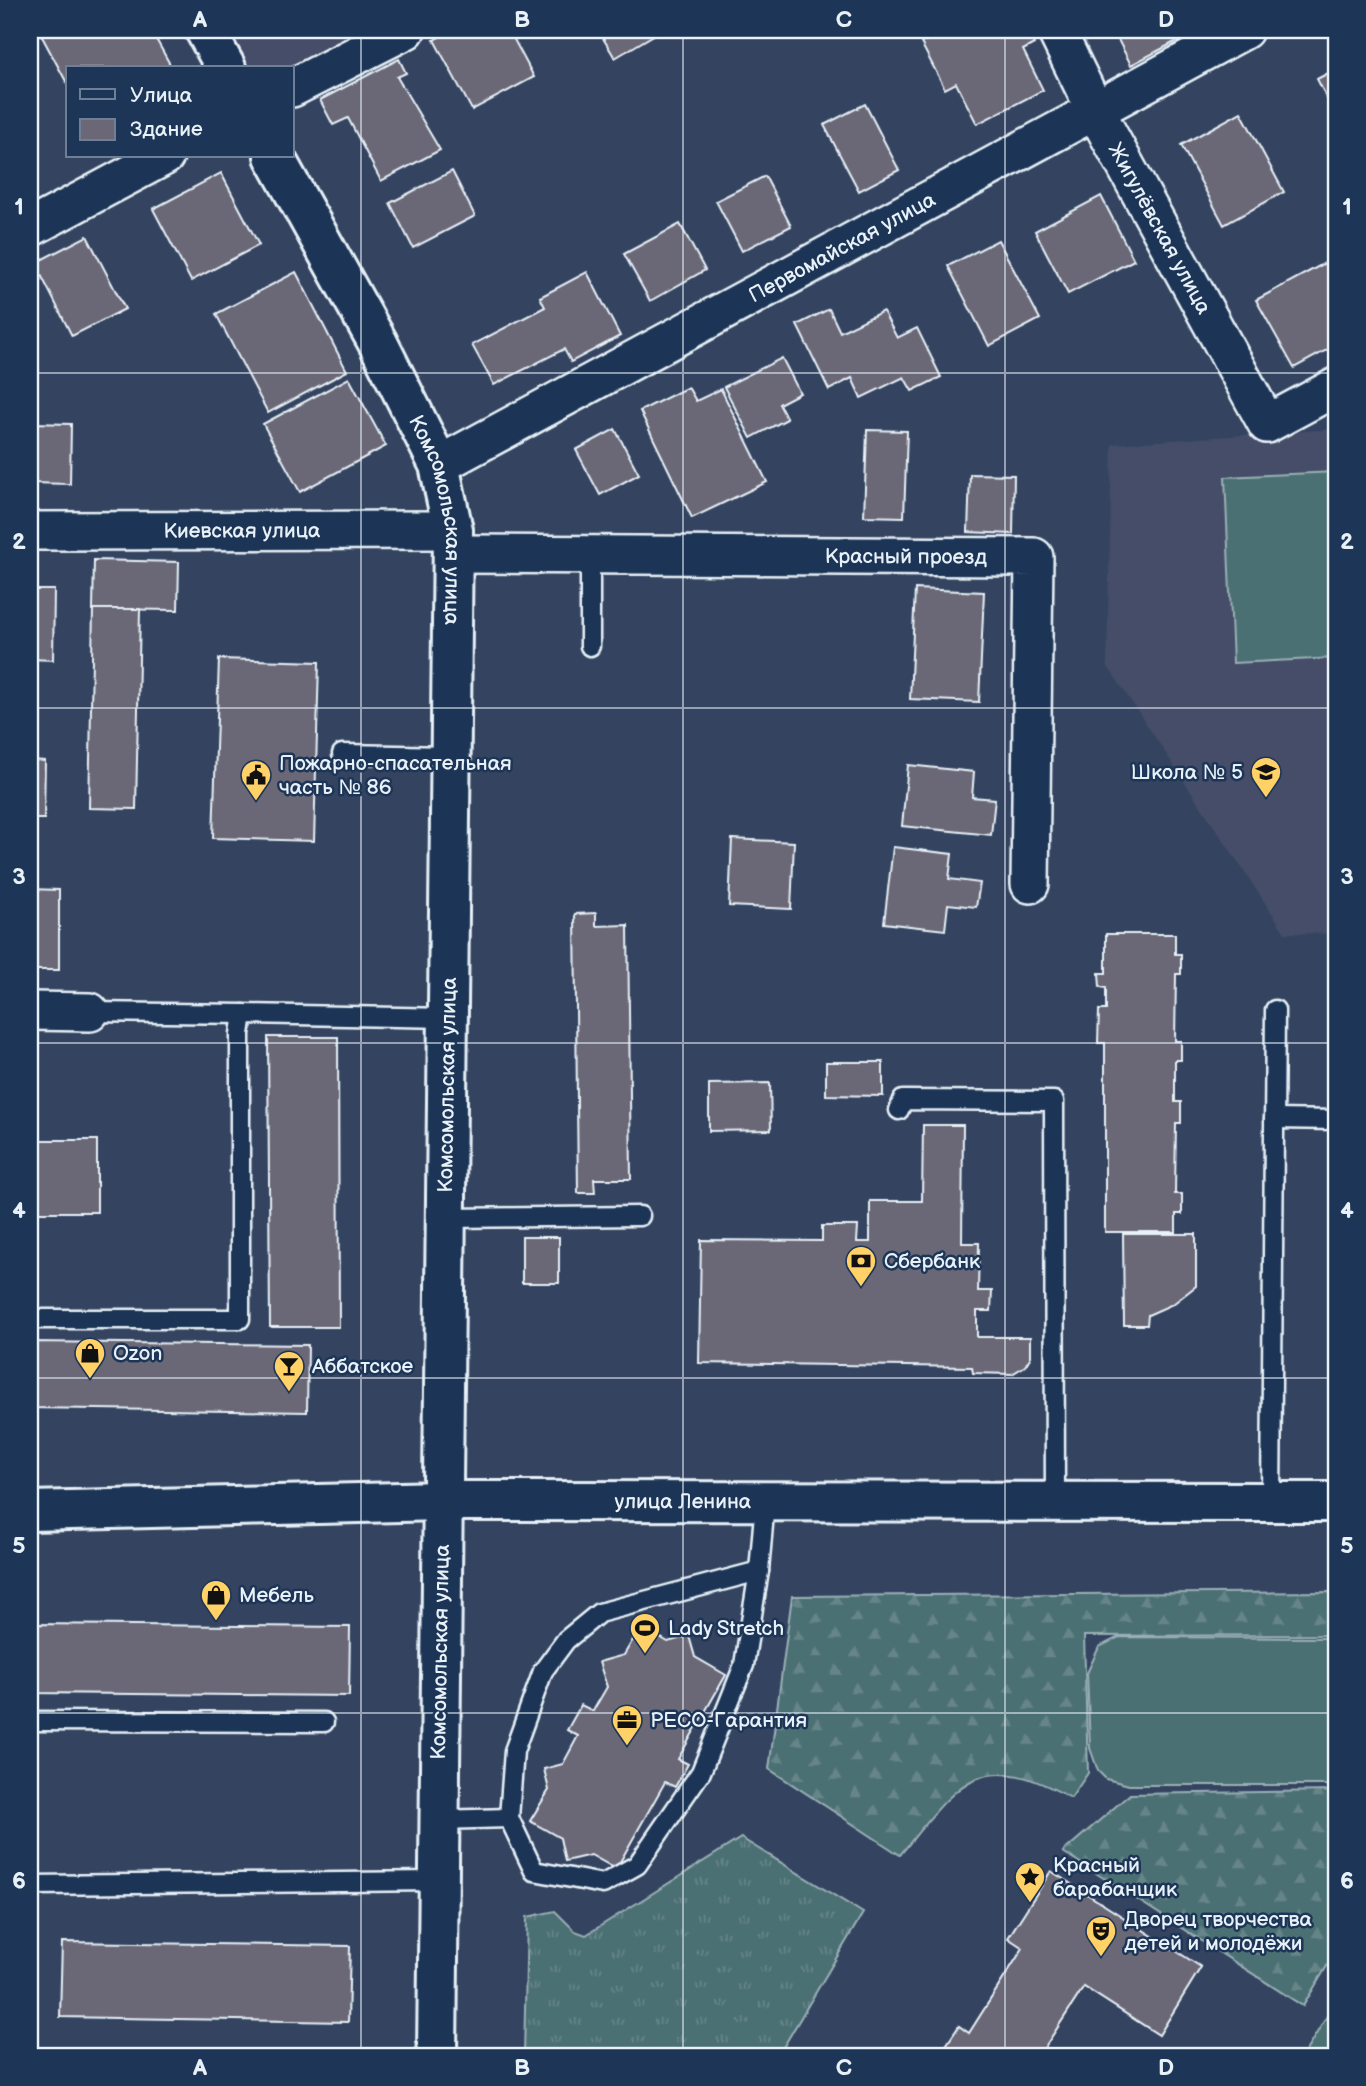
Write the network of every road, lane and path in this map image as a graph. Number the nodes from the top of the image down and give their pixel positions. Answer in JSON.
{"nodes":[{"id":1,"x":205,"y":30,"type":"edge"},
{"id":2,"x":406,"y":30,"type":"edge"},
{"id":3,"x":1056,"y":30,"type":"edge"},
{"id":4,"x":1244,"y":30,"type":"edge"},
{"id":5,"x":225,"y":66,"type":"edge"},
{"id":6,"x":294,"y":87,"type":"edge"},
{"id":7,"x":1095,"y":110,"type":"junction"},
{"id":8,"x":160,"y":158,"type":"edge"},
{"id":9,"x":275,"y":158,"type":"edge"},
{"id":10,"x":30,"y":229,"type":"edge"},
{"id":11,"x":1336,"y":387,"type":"edge"},
{"id":12,"x":439,"y":465,"type":"junction"},
{"id":13,"x":30,"y":531,"type":"edge"},
{"id":14,"x":453,"y":542,"type":"junction"},
{"id":15,"x":590,"y":555,"type":"junction"},
{"id":16,"x":590,"y":646,"type":"dead end"},
{"id":17,"x":342,"y":754,"type":"dead end"},
{"id":18,"x":450,"y":756,"type":"junction"},
{"id":19,"x":1030,"y":884,"type":"dead end"},
{"id":20,"x":1275,"y":1010,"type":"dead end"},
{"id":21,"x":30,"y":1011,"type":"edge"},
{"id":22,"x":90,"y":1012,"type":"joint"},
{"id":23,"x":243,"y":1014,"type":"junction"},
{"id":24,"x":448,"y":1018,"type":"junction"},
{"id":25,"x":899,"y":1110,"type":"dead end"},
{"id":26,"x":1274,"y":1118,"type":"junction"},
{"id":27,"x":1336,"y":1120,"type":"edge"},
{"id":28,"x":640,"y":1216,"type":"dead end"},
{"id":29,"x":446,"y":1218,"type":"junction"},
{"id":30,"x":30,"y":1319,"type":"edge"},
{"id":31,"x":442,"y":1501,"type":"junction"},
{"id":32,"x":765,"y":1502,"type":"junction"},
{"id":33,"x":1055,"y":1502,"type":"junction"},
{"id":34,"x":1271,"y":1502,"type":"junction"},
{"id":35,"x":1336,"y":1502,"type":"edge"},
{"id":36,"x":30,"y":1511,"type":"edge"},
{"id":37,"x":759,"y":1571,"type":"junction"},
{"id":38,"x":30,"y":1721,"type":"edge"},
{"id":39,"x":324,"y":1722,"type":"dead end"},
{"id":40,"x":509,"y":1818,"type":"junction"},
{"id":41,"x":439,"y":1820,"type":"junction"},
{"id":42,"x":438,"y":1881,"type":"junction"},
{"id":43,"x":30,"y":1885,"type":"edge"},
{"id":44,"x":437,"y":2056,"type":"edge"}],
"edges":[{"from":1,"to":5,"type":"main road"},
{"from":2,"to":6,"type":"street"},
{"from":3,"to":7,"type":"street","name":"Жигулёвская улица"},
{"from":4,"to":7,"type":"street","name":"Первомайская улица"},
{"from":7,"to":11,"type":"street","name":"Жигулёвская улица"},
{"from":7,"to":12,"type":"street","name":"Первомайская улица"},
{"from":8,"to":10,"type":"street"},
{"from":9,"to":12,"type":"main road","name":"Комсомольская улица"},
{"from":12,"to":14,"type":"main road","name":"Комсомольская улица"},
{"from":13,"to":14,"type":"street","name":"Киевская улица"},
{"from":14,"to":15,"type":"street","name":"Красный проезд"},
{"from":14,"to":18,"type":"main road","name":"Комсомольская улица"},
{"from":15,"to":16,"type":"lane"},
{"from":15,"to":19,"type":"street","name":"Красный проезд"},
{"from":17,"to":18,"type":"lane"},
{"from":18,"to":24,"type":"main road","name":"Комсомольская улица"},
{"from":20,"to":26,"type":"lane"},
{"from":21,"to":22,"type":"street"},
{"from":22,"to":23,"type":"lane"},
{"from":23,"to":24,"type":"lane"},
{"from":23,"to":30,"type":"lane"},
{"from":24,"to":29,"type":"main road","name":"Комсомольская улица"},
{"from":25,"to":33,"type":"lane"},
{"from":26,"to":27,"type":"lane"},
{"from":26,"to":34,"type":"lane"},
{"from":28,"to":29,"type":"lane"},
{"from":29,"to":31,"type":"main road","name":"Комсомольская улица"},
{"from":31,"to":32,"type":"main road","name":"улица Ленина"},
{"from":31,"to":36,"type":"main road","name":"улица Ленина"},
{"from":31,"to":41,"type":"main road","name":"Комсомольская улица"},
{"from":32,"to":33,"type":"main road","name":"улица Ленина"},
{"from":32,"to":37,"type":"lane"},
{"from":33,"to":34,"type":"main road","name":"улица Ленина"},
{"from":34,"to":35,"type":"main road","name":"улица Ленина"},
{"from":37,"to":40,"type":"lane"},
{"from":37,"to":40,"type":"lane"},
{"from":38,"to":39,"type":"lane"},
{"from":40,"to":41,"type":"lane"},
{"from":41,"to":42,"type":"main road","name":"Комсомольская улица"},
{"from":42,"to":43,"type":"lane"},
{"from":42,"to":44,"type":"main road","name":"Комсомольская улица"}]}
